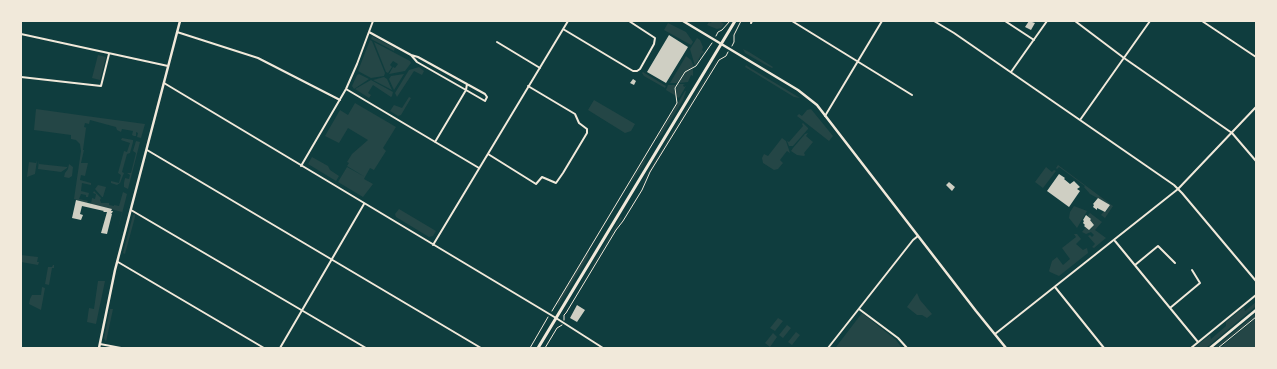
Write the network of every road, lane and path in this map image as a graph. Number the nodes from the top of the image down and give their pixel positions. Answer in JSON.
{"nodes":[{"id":1,"x":180,"y":21,"type":"edge"},
{"id":2,"x":373,"y":21,"type":"edge"},
{"id":3,"x":568,"y":21,"type":"edge"},
{"id":4,"x":629,"y":21,"type":"edge"},
{"id":5,"x":683,"y":21,"type":"edge"},
{"id":6,"x":730,"y":21,"type":"edge"},
{"id":7,"x":735,"y":21,"type":"edge"},
{"id":8,"x":742,"y":21,"type":"edge"},
{"id":9,"x":792,"y":21,"type":"edge"},
{"id":10,"x":882,"y":21,"type":"edge"},
{"id":11,"x":934,"y":21,"type":"edge"},
{"id":12,"x":1005,"y":21,"type":"edge"},
{"id":13,"x":1047,"y":21,"type":"edge"},
{"id":14,"x":1075,"y":21,"type":"edge"},
{"id":15,"x":1150,"y":21,"type":"edge"},
{"id":16,"x":1202,"y":21,"type":"edge"},
{"id":17,"x":563,"y":29,"type":"junction"},
{"id":18,"x":177,"y":32,"type":"junction"},
{"id":19,"x":369,"y":32,"type":"junction"},
{"id":20,"x":21,"y":34,"type":"edge"},
{"id":21,"x":717,"y":34,"type":"dead end"},
{"id":22,"x":733,"y":38,"type":"dead end"},
{"id":23,"x":1034,"y":40,"type":"junction"},
{"id":24,"x":497,"y":42,"type":"dead end"},
{"id":25,"x":721,"y":44,"type":"junction"},
{"id":26,"x":710,"y":46,"type":"dead end"},
{"id":27,"x":109,"y":54,"type":"junction"},
{"id":28,"x":412,"y":55,"type":"junction"},
{"id":29,"x":726,"y":55,"type":"dead end"},
{"id":30,"x":1256,"y":57,"type":"edge"},
{"id":31,"x":1124,"y":58,"type":"junction"},
{"id":32,"x":858,"y":61,"type":"junction"},
{"id":33,"x":168,"y":66,"type":"junction"},
{"id":34,"x":540,"y":68,"type":"junction"},
{"id":35,"x":1011,"y":72,"type":"junction"},
{"id":36,"x":21,"y":77,"type":"edge"},
{"id":37,"x":164,"y":84,"type":"junction"},
{"id":38,"x":467,"y":84,"type":"junction"},
{"id":39,"x":528,"y":86,"type":"junction"},
{"id":40,"x":346,"y":88,"type":"junction"},
{"id":41,"x":466,"y":90,"type":"junction"},
{"id":42,"x":912,"y":95,"type":"dead end"},
{"id":43,"x":340,"y":100,"type":"junction"},
{"id":44,"x":1256,"y":107,"type":"edge"},
{"id":45,"x":825,"y":116,"type":"junction"},
{"id":46,"x":1080,"y":120,"type":"junction"},
{"id":47,"x":1232,"y":133,"type":"junction"},
{"id":48,"x":435,"y":142,"type":"junction"},
{"id":49,"x":147,"y":150,"type":"junction"},
{"id":50,"x":488,"y":154,"type":"junction"},
{"id":51,"x":1256,"y":161,"type":"edge"},
{"id":52,"x":301,"y":166,"type":"junction"},
{"id":53,"x":479,"y":169,"type":"junction"},
{"id":54,"x":1178,"y":189,"type":"junction"},
{"id":55,"x":364,"y":204,"type":"junction"},
{"id":56,"x":131,"y":210,"type":"junction"},
{"id":57,"x":918,"y":236,"type":"junction"},
{"id":58,"x":1115,"y":241,"type":"junction"},
{"id":59,"x":433,"y":245,"type":"junction"},
{"id":60,"x":332,"y":260,"type":"junction"},
{"id":61,"x":118,"y":262,"type":"junction"},
{"id":62,"x":1174,"y":263,"type":"dead end"},
{"id":63,"x":1135,"y":265,"type":"junction"},
{"id":64,"x":1192,"y":270,"type":"dead end"},
{"id":65,"x":1256,"y":281,"type":"edge"},
{"id":66,"x":1055,"y":287,"type":"junction"},
{"id":67,"x":1256,"y":295,"type":"edge"},
{"id":68,"x":859,"y":308,"type":"junction"},
{"id":69,"x":1170,"y":308,"type":"junction"},
{"id":70,"x":553,"y":309,"type":"dead end"},
{"id":71,"x":302,"y":310,"type":"junction"},
{"id":72,"x":1256,"y":310,"type":"edge"},
{"id":73,"x":1256,"y":317,"type":"edge"},
{"id":74,"x":556,"y":318,"type":"junction"},
{"id":75,"x":547,"y":320,"type":"dead end"},
{"id":76,"x":563,"y":323,"type":"junction"},
{"id":77,"x":995,"y":334,"type":"junction"},
{"id":78,"x":1198,"y":342,"type":"junction"},
{"id":79,"x":100,"y":344,"type":"junction"},
{"id":80,"x":99,"y":348,"type":"edge"},
{"id":81,"x":121,"y":348,"type":"edge"},
{"id":82,"x":264,"y":348,"type":"edge"},
{"id":83,"x":280,"y":348,"type":"edge"},
{"id":84,"x":366,"y":348,"type":"edge"},
{"id":85,"x":481,"y":348,"type":"edge"},
{"id":86,"x":530,"y":348,"type":"edge"},
{"id":87,"x":538,"y":348,"type":"edge"},
{"id":88,"x":545,"y":348,"type":"edge"},
{"id":89,"x":603,"y":348,"type":"edge"},
{"id":90,"x":828,"y":348,"type":"edge"},
{"id":91,"x":907,"y":348,"type":"edge"},
{"id":92,"x":1006,"y":348,"type":"edge"},
{"id":93,"x":1104,"y":348,"type":"edge"},
{"id":94,"x":1192,"y":348,"type":"edge"},
{"id":95,"x":1210,"y":348,"type":"edge"},
{"id":96,"x":1218,"y":348,"type":"edge"}],
"edges":[{"from":1,"to":18,"type":"street"},
{"from":2,"to":19,"type":"street"},
{"from":3,"to":17,"type":"street"},
{"from":4,"to":17,"type":"street"},
{"from":5,"to":25,"type":"street"},
{"from":6,"to":21,"type":"path"},
{"from":7,"to":25,"type":"main road"},
{"from":8,"to":22,"type":"path"},
{"from":9,"to":32,"type":"street"},
{"from":10,"to":32,"type":"street"},
{"from":11,"to":35,"type":"street"},
{"from":12,"to":23,"type":"street"},
{"from":13,"to":23,"type":"street"},
{"from":14,"to":31,"type":"street"},
{"from":15,"to":31,"type":"street"},
{"from":16,"to":30,"type":"street"},
{"from":17,"to":34,"type":"street"},
{"from":18,"to":33,"type":"street"},
{"from":18,"to":43,"type":"street"},
{"from":19,"to":28,"type":"street"},
{"from":19,"to":40,"type":"street"},
{"from":20,"to":27,"type":"street"},
{"from":23,"to":35,"type":"street"},
{"from":24,"to":34,"type":"street"},
{"from":25,"to":45,"type":"street"},
{"from":25,"to":74,"type":"main road"},
{"from":26,"to":70,"type":"path"},
{"from":27,"to":33,"type":"street"},
{"from":27,"to":36,"type":"street"},
{"from":28,"to":38,"type":"street"},
{"from":28,"to":41,"type":"street"},
{"from":29,"to":76,"type":"path"},
{"from":31,"to":46,"type":"street"},
{"from":31,"to":47,"type":"street"},
{"from":32,"to":42,"type":"street"},
{"from":32,"to":45,"type":"street"},
{"from":33,"to":37,"type":"street"},
{"from":34,"to":39,"type":"street"},
{"from":35,"to":46,"type":"street"},
{"from":37,"to":49,"type":"street"},
{"from":37,"to":52,"type":"street"},
{"from":38,"to":41,"type":"street"},
{"from":38,"to":41,"type":"street"},
{"from":39,"to":50,"type":"street"},
{"from":39,"to":50,"type":"street"},
{"from":40,"to":43,"type":"street"},
{"from":40,"to":48,"type":"street"},
{"from":41,"to":48,"type":"street"},
{"from":43,"to":52,"type":"street"},
{"from":44,"to":47,"type":"street"},
{"from":45,"to":57,"type":"street"},
{"from":46,"to":54,"type":"street"},
{"from":47,"to":51,"type":"street"},
{"from":47,"to":54,"type":"street"},
{"from":48,"to":53,"type":"street"},
{"from":49,"to":56,"type":"street"},
{"from":49,"to":60,"type":"street"},
{"from":50,"to":53,"type":"street"},
{"from":52,"to":55,"type":"street"},
{"from":53,"to":59,"type":"street"},
{"from":54,"to":58,"type":"street"},
{"from":54,"to":65,"type":"street"},
{"from":55,"to":59,"type":"street"},
{"from":55,"to":60,"type":"street"},
{"from":56,"to":61,"type":"street"},
{"from":56,"to":71,"type":"street"},
{"from":57,"to":68,"type":"street"},
{"from":57,"to":77,"type":"street"},
{"from":58,"to":63,"type":"street"},
{"from":58,"to":66,"type":"street"},
{"from":59,"to":74,"type":"street"},
{"from":60,"to":71,"type":"street"},
{"from":60,"to":85,"type":"street"},
{"from":61,"to":79,"type":"street"},
{"from":61,"to":82,"type":"street"},
{"from":62,"to":63,"type":"street"},
{"from":63,"to":69,"type":"street"},
{"from":64,"to":69,"type":"street"},
{"from":66,"to":77,"type":"street"},
{"from":66,"to":93,"type":"street"},
{"from":67,"to":78,"type":"street"},
{"from":68,"to":90,"type":"street"},
{"from":68,"to":91,"type":"street"},
{"from":69,"to":78,"type":"street"},
{"from":71,"to":83,"type":"street"},
{"from":71,"to":84,"type":"street"},
{"from":72,"to":95,"type":"street"},
{"from":73,"to":96,"type":"path"},
{"from":74,"to":76,"type":"street"},
{"from":74,"to":87,"type":"main road"},
{"from":75,"to":86,"type":"path"},
{"from":76,"to":88,"type":"path"},
{"from":76,"to":89,"type":"street"},
{"from":77,"to":92,"type":"street"},
{"from":78,"to":94,"type":"street"},
{"from":79,"to":80,"type":"street"},
{"from":79,"to":81,"type":"street"}]}
